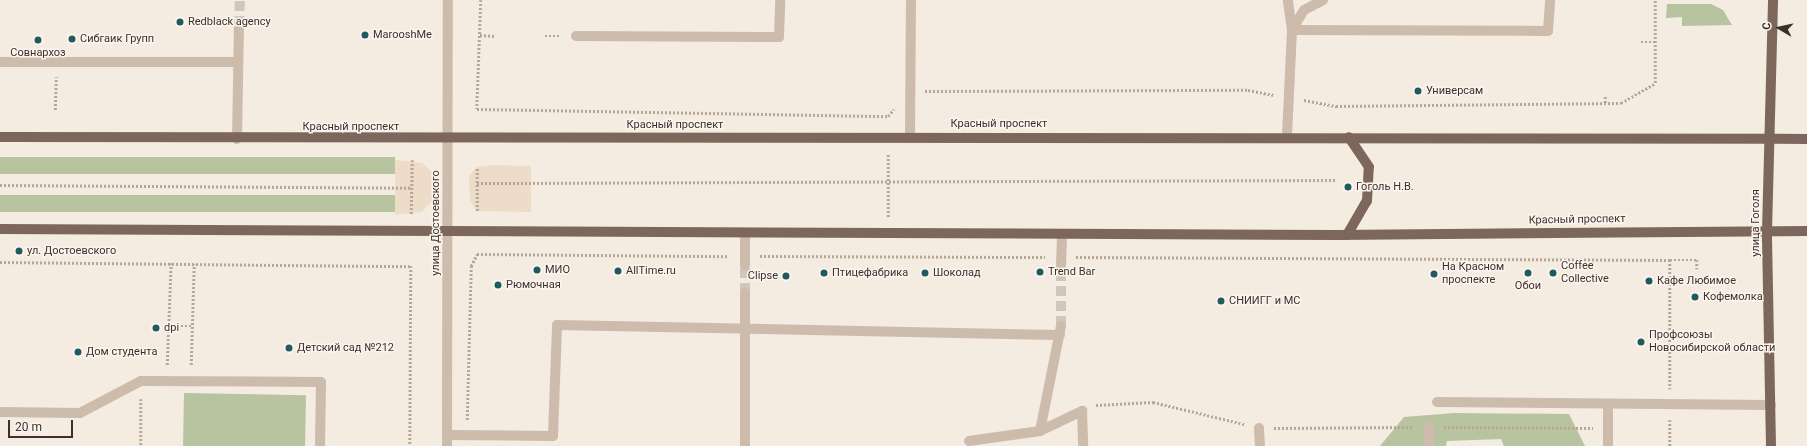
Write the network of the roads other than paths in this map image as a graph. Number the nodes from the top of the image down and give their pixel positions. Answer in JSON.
{"nodes":[{"id":1,"x":448,"y":0,"type":"edge"},
{"id":2,"x":780,"y":0,"type":"edge"},
{"id":3,"x":911,"y":0,"type":"edge"},
{"id":4,"x":1288,"y":0,"type":"edge"},
{"id":5,"x":1323,"y":0,"type":"edge"},
{"id":6,"x":1550,"y":0,"type":"edge"},
{"id":7,"x":1773,"y":0,"type":"edge"},
{"id":8,"x":239,"y":26,"type":"tunnel mouth"},
{"id":9,"x":1292,"y":30,"type":"junction"},
{"id":10,"x":576,"y":36,"type":"dead end"},
{"id":11,"x":0,"y":62,"type":"edge"},
{"id":12,"x":238,"y":62,"type":"junction"},
{"id":13,"x":910,"y":136,"type":"junction"},
{"id":14,"x":1287,"y":136,"type":"junction"},
{"id":15,"x":0,"y":137,"type":"edge"},
{"id":16,"x":1349,"y":137,"type":"junction"},
{"id":17,"x":1807,"y":138,"type":"edge"},
{"id":18,"x":237,"y":139,"type":"junction"},
{"id":19,"x":447,"y":139,"type":"junction"},
{"id":20,"x":1769,"y":139,"type":"junction"},
{"id":21,"x":0,"y":229,"type":"edge"},
{"id":22,"x":447,"y":231,"type":"junction"},
{"id":23,"x":1767,"y":231,"type":"junction"},
{"id":24,"x":1807,"y":231,"type":"edge"},
{"id":25,"x":745,"y":233,"type":"junction"},
{"id":26,"x":1062,"y":234,"type":"junction"},
{"id":27,"x":1347,"y":234,"type":"junction"},
{"id":28,"x":745,"y":265,"type":"tunnel mouth"},
{"id":29,"x":1061,"y":266,"type":"tunnel mouth"},
{"id":30,"x":745,"y":293,"type":"tunnel mouth"},
{"id":31,"x":744,"y":328,"type":"junction"},
{"id":32,"x":1437,"y":402,"type":"dead end"},
{"id":33,"x":1771,"y":405,"type":"junction"},
{"id":34,"x":1608,"y":406,"type":"junction"},
{"id":35,"x":0,"y":412,"type":"edge"},
{"id":36,"x":1429,"y":427,"type":"road end"},
{"id":37,"x":1260,"y":428,"type":"road end"},
{"id":38,"x":1040,"y":431,"type":"junction"},
{"id":39,"x":447,"y":435,"type":"junction"},
{"id":40,"x":969,"y":441,"type":"dead end"},
{"id":41,"x":320,"y":446,"type":"edge"},
{"id":42,"x":447,"y":446,"type":"edge"},
{"id":43,"x":745,"y":446,"type":"edge"},
{"id":44,"x":1083,"y":446,"type":"edge"},
{"id":45,"x":1260,"y":446,"type":"edge"},
{"id":46,"x":1429,"y":446,"type":"edge"},
{"id":47,"x":1608,"y":446,"type":"edge"},
{"id":48,"x":1771,"y":446,"type":"edge"}],
"edges":[{"from":1,"to":19,"type":"street","name":"улица Достоевского"},
{"from":2,"to":10,"type":"street"},
{"from":3,"to":13,"type":"street"},
{"from":4,"to":9,"type":"street"},
{"from":5,"to":9,"type":"street"},
{"from":6,"to":9,"type":"street"},
{"from":7,"to":20,"type":"main road","name":"улица Гоголя"},
{"from":8,"to":12,"type":"street"},
{"from":9,"to":14,"type":"street"},
{"from":11,"to":12,"type":"street"},
{"from":12,"to":18,"type":"street"},
{"from":13,"to":14,"type":"main road","name":"Красный проспект"},
{"from":13,"to":19,"type":"main road","name":"Красный проспект"},
{"from":14,"to":16,"type":"main road","name":"Красный проспект"},
{"from":15,"to":18,"type":"main road","name":"Красный проспект"},
{"from":16,"to":20,"type":"main road","name":"Красный проспект"},
{"from":16,"to":27,"type":"main road"},
{"from":17,"to":20,"type":"main road","name":"Красный проспект"},
{"from":18,"to":19,"type":"main road","name":"Красный проспект"},
{"from":19,"to":22,"type":"street","name":"улица Достоевского"},
{"from":20,"to":23,"type":"main road","name":"улица Гоголя"},
{"from":21,"to":22,"type":"main road","name":"Красный проспект"},
{"from":22,"to":25,"type":"main road","name":"Красный проспект"},
{"from":22,"to":39,"type":"street","name":"улица Достоевского"},
{"from":23,"to":24,"type":"main road","name":"Красный проспект"},
{"from":23,"to":27,"type":"main road","name":"Красный проспект"},
{"from":23,"to":33,"type":"main road","name":"улица Гоголя"},
{"from":25,"to":26,"type":"main road","name":"Красный проспект"},
{"from":25,"to":28,"type":"street"},
{"from":26,"to":27,"type":"main road","name":"Красный проспект"},
{"from":26,"to":29,"type":"street"},
{"from":30,"to":31,"type":"street"},
{"from":31,"to":38,"type":"street"},
{"from":31,"to":39,"type":"street"},
{"from":31,"to":43,"type":"street"},
{"from":32,"to":34,"type":"street"},
{"from":33,"to":34,"type":"street"},
{"from":33,"to":48,"type":"main road","name":"улица Гоголя"},
{"from":34,"to":47,"type":"street"},
{"from":35,"to":41,"type":"street"},
{"from":36,"to":46,"type":"street"},
{"from":37,"to":45,"type":"street"},
{"from":38,"to":40,"type":"street"},
{"from":38,"to":44,"type":"street"},
{"from":39,"to":42,"type":"street","name":"улица Достоевского"}]}
